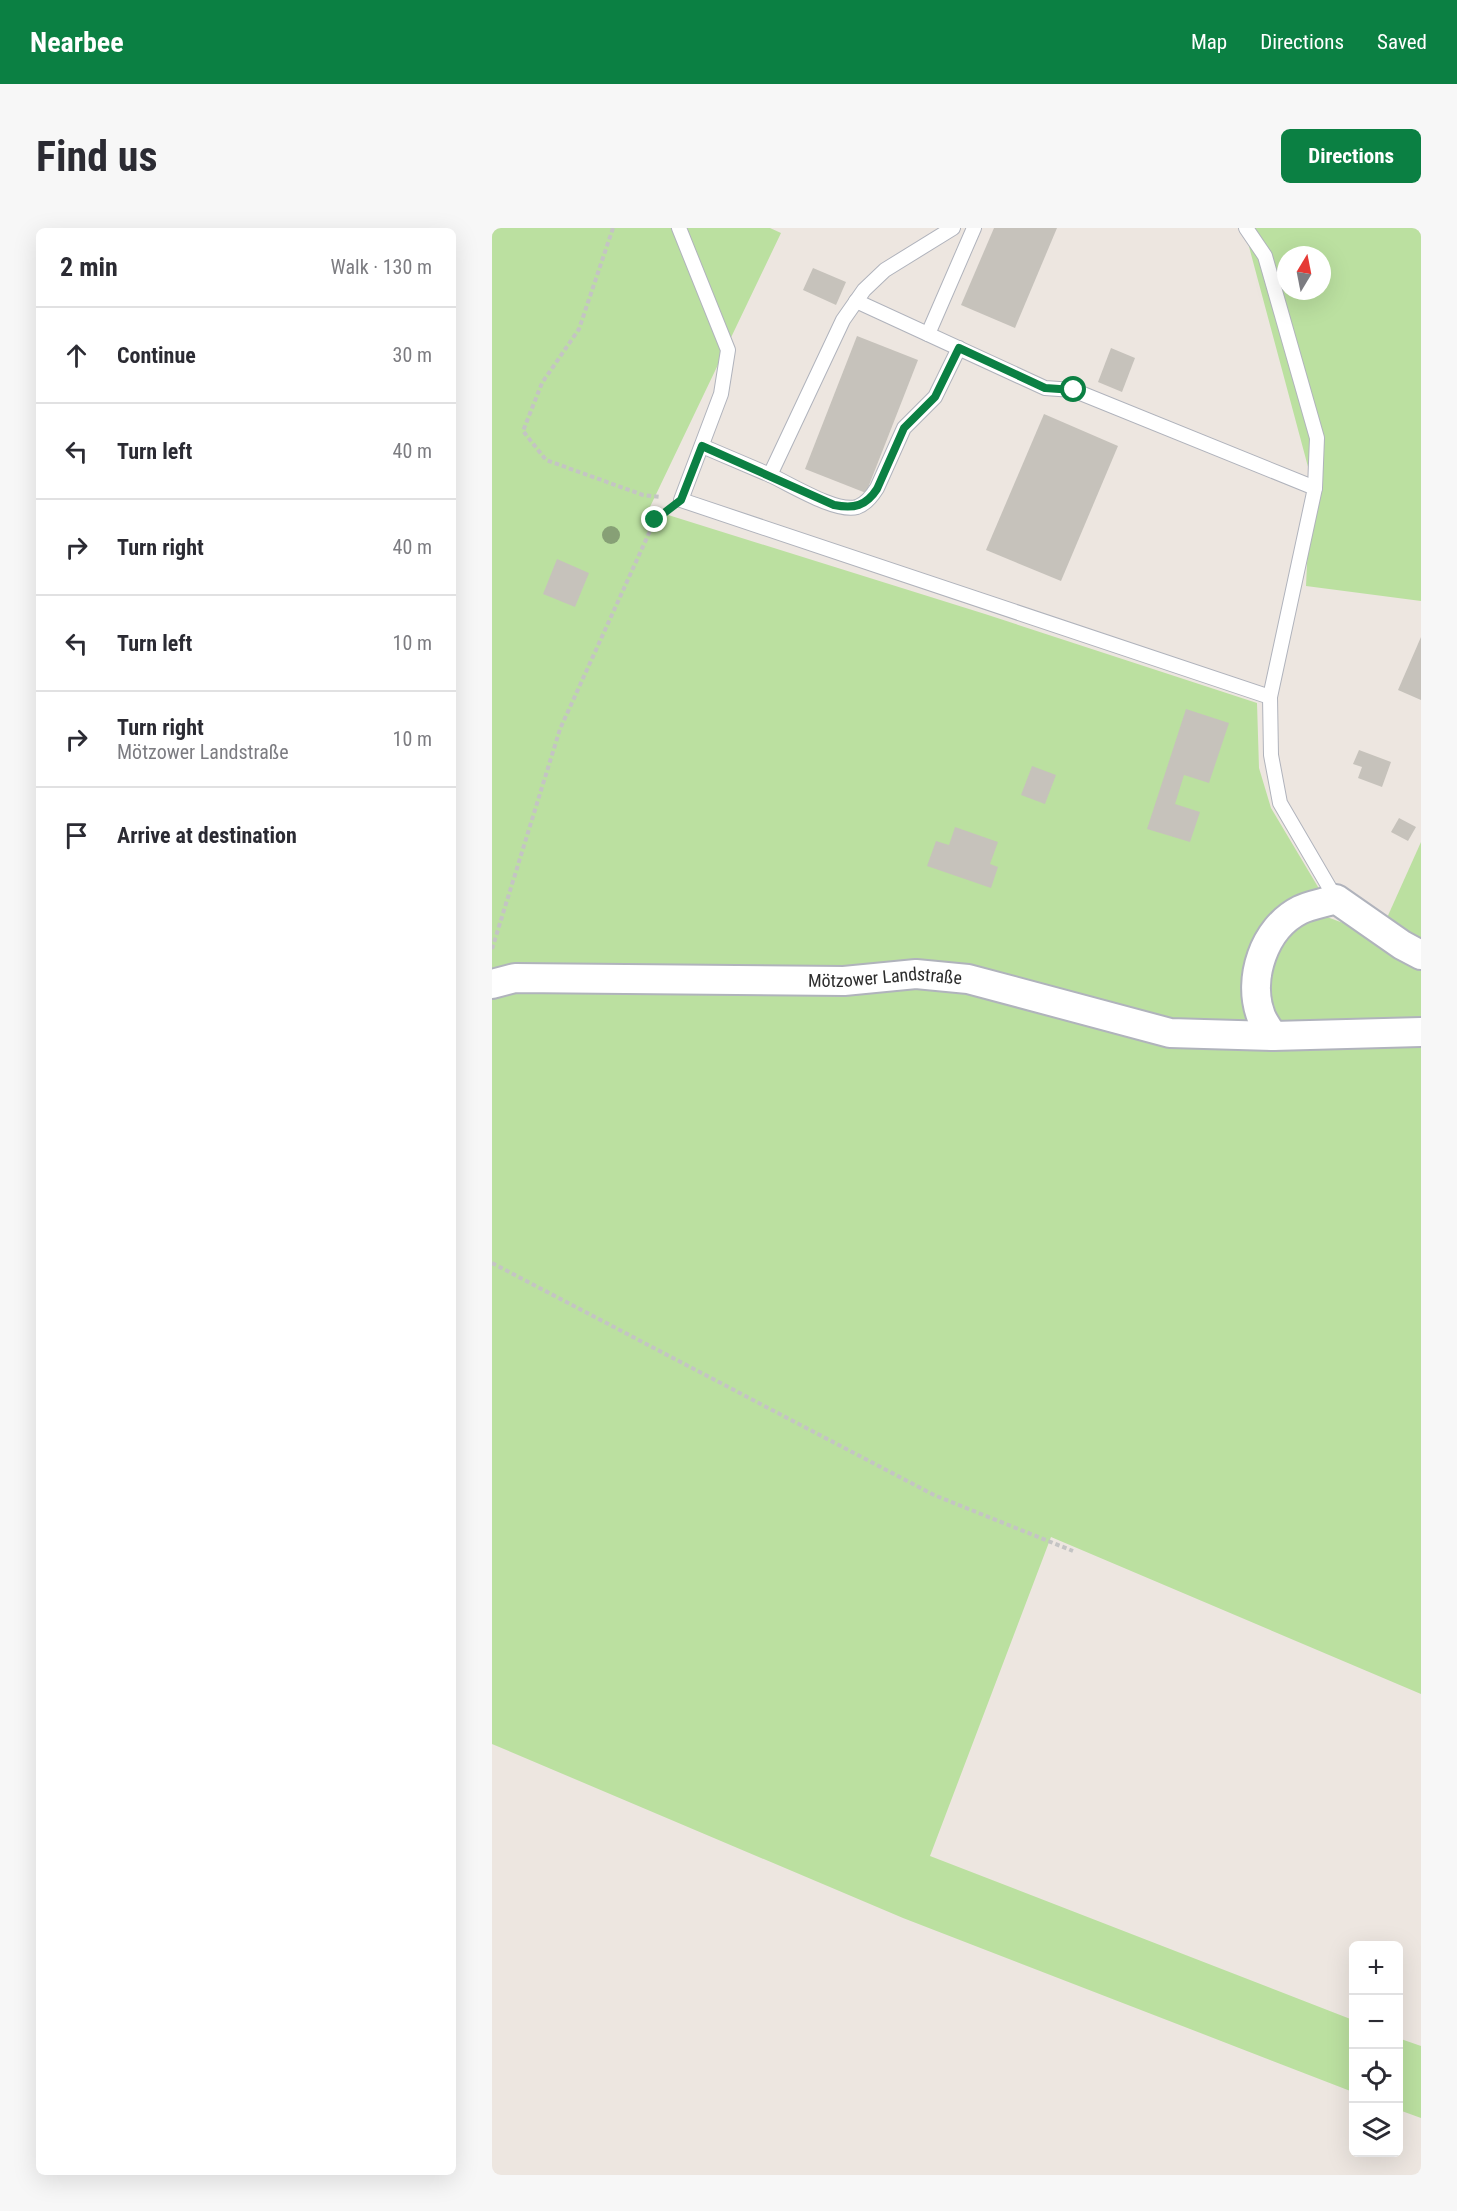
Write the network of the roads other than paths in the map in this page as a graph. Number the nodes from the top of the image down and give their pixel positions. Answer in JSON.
{"nodes":[{"id":1,"x":679,"y":228,"type":"edge"},
{"id":2,"x":952,"y":228,"type":"edge"},
{"id":3,"x":974,"y":228,"type":"edge"},
{"id":4,"x":1246,"y":228,"type":"edge"},
{"id":5,"x":856,"y":301,"type":"junction"},
{"id":6,"x":928,"y":334,"type":"junction"},
{"id":7,"x":959,"y":348,"type":"junction"},
{"id":8,"x":702,"y":446,"type":"junction"},
{"id":9,"x":770,"y":475,"type":"junction"},
{"id":10,"x":1315,"y":489,"type":"junction"},
{"id":11,"x":1270,"y":697,"type":"junction"},
{"id":12,"x":1336,"y":899,"type":"junction"},
{"id":13,"x":1421,"y":955,"type":"edge"},
{"id":14,"x":492,"y":984,"type":"edge"},
{"id":15,"x":1421,"y":1032,"type":"edge"},
{"id":16,"x":1273,"y":1036,"type":"junction"}],
"edges":[{"from":1,"to":8,"type":"lane"},
{"from":2,"to":5,"type":"lane"},
{"from":3,"to":6,"type":"lane"},
{"from":4,"to":10,"type":"lane"},
{"from":5,"to":6,"type":"lane"},
{"from":5,"to":9,"type":"lane"},
{"from":6,"to":7,"type":"lane"},
{"from":7,"to":9,"type":"lane"},
{"from":7,"to":10,"type":"lane"},
{"from":8,"to":9,"type":"lane"},
{"from":8,"to":11,"type":"lane"},
{"from":10,"to":11,"type":"lane"},
{"from":11,"to":12,"type":"lane"},
{"from":12,"to":13,"type":"street"},
{"from":12,"to":16,"type":"street"},
{"from":14,"to":16,"type":"street","name":"Mötzower Landstraße"},
{"from":15,"to":16,"type":"street","name":"Mötzower Landstraße"}]}
